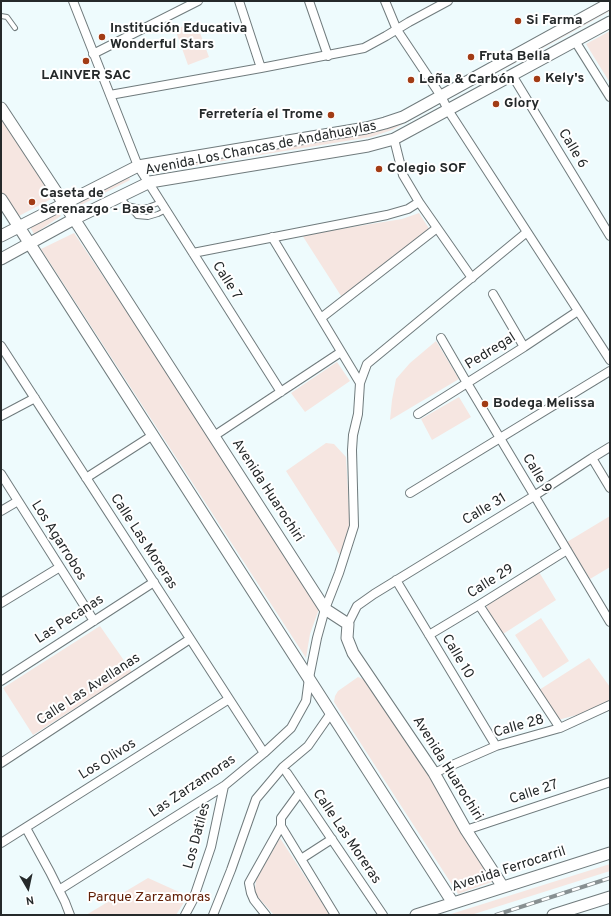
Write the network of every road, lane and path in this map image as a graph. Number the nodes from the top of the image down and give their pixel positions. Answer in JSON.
{"nodes":[{"id":1,"x":73,"y":1,"type":"edge"},
{"id":2,"x":198,"y":1,"type":"edge"},
{"id":3,"x":239,"y":1,"type":"edge"},
{"id":4,"x":309,"y":1,"type":"edge"},
{"id":5,"x":385,"y":1,"type":"edge"},
{"id":6,"x":448,"y":1,"type":"edge"},
{"id":7,"x":610,"y":3,"type":"edge"},
{"id":8,"x":1,"y":16,"type":"edge"},
{"id":9,"x":610,"y":22,"type":"edge"},
{"id":10,"x":15,"y":28,"type":"dead end"},
{"id":11,"x":397,"y":30,"type":"junction"},
{"id":12,"x":575,"y":41,"type":"junction"},
{"id":13,"x":93,"y":54,"type":"junction"},
{"id":14,"x":328,"y":56,"type":"junction"},
{"id":15,"x":262,"y":68,"type":"junction"},
{"id":16,"x":512,"y":75,"type":"junction"},
{"id":17,"x":110,"y":95,"type":"junction"},
{"id":18,"x":441,"y":96,"type":"junction"},
{"id":19,"x":610,"y":97,"type":"edge"},
{"id":20,"x":1,"y":108,"type":"edge"},
{"id":21,"x":448,"y":110,"type":"junction"},
{"id":22,"x":394,"y":139,"type":"junction"},
{"id":23,"x":138,"y":166,"type":"junction"},
{"id":24,"x":149,"y":183,"type":"junction"},
{"id":25,"x":1,"y":199,"type":"edge"},
{"id":26,"x":124,"y":201,"type":"junction"},
{"id":27,"x":160,"y":202,"type":"junction"},
{"id":28,"x":419,"y":202,"type":"junction"},
{"id":29,"x":64,"y":204,"type":"junction"},
{"id":30,"x":166,"y":210,"type":"junction"},
{"id":31,"x":74,"y":219,"type":"junction"},
{"id":32,"x":19,"y":226,"type":"junction"},
{"id":33,"x":437,"y":228,"type":"junction"},
{"id":34,"x":527,"y":232,"type":"junction"},
{"id":35,"x":1,"y":236,"type":"edge"},
{"id":36,"x":610,"y":236,"type":"edge"},
{"id":37,"x":272,"y":237,"type":"junction"},
{"id":38,"x":30,"y":244,"type":"junction"},
{"id":39,"x":193,"y":253,"type":"junction"},
{"id":40,"x":1,"y":259,"type":"edge"},
{"id":41,"x":472,"y":278,"type":"junction"},
{"id":42,"x":494,"y":294,"type":"dead end"},
{"id":43,"x":578,"y":311,"type":"junction"},
{"id":44,"x":321,"y":318,"type":"junction"},
{"id":45,"x":441,"y":338,"type":"dead end"},
{"id":46,"x":1,"y":346,"type":"edge"},
{"id":47,"x":524,"y":347,"type":"junction"},
{"id":48,"x":341,"y":352,"type":"junction"},
{"id":49,"x":610,"y":360,"type":"edge"},
{"id":50,"x":610,"y":371,"type":"edge"},
{"id":51,"x":360,"y":383,"type":"junction"},
{"id":52,"x":467,"y":383,"type":"junction"},
{"id":53,"x":281,"y":392,"type":"junction"},
{"id":54,"x":35,"y":398,"type":"junction"},
{"id":55,"x":418,"y":414,"type":"dead end"},
{"id":56,"x":1,"y":416,"type":"edge"},
{"id":57,"x":153,"y":435,"type":"junction"},
{"id":58,"x":214,"y":436,"type":"junction"},
{"id":59,"x":500,"y":438,"type":"junction"},
{"id":60,"x":610,"y":447,"type":"edge"},
{"id":61,"x":592,"y":458,"type":"junction"},
{"id":62,"x":1,"y":474,"type":"edge"},
{"id":63,"x":86,"y":478,"type":"junction"},
{"id":64,"x":610,"y":488,"type":"edge"},
{"id":65,"x":410,"y":493,"type":"dead end"},
{"id":66,"x":534,"y":496,"type":"junction"},
{"id":67,"x":18,"y":501,"type":"junction"},
{"id":68,"x":1,"y":510,"type":"edge"},
{"id":69,"x":567,"y":550,"type":"junction"},
{"id":70,"x":60,"y":567,"type":"junction"},
{"id":71,"x":396,"y":580,"type":"junction"},
{"id":72,"x":154,"y":582,"type":"junction"},
{"id":73,"x":1,"y":603,"type":"edge"},
{"id":74,"x":479,"y":605,"type":"junction"},
{"id":75,"x":325,"y":609,"type":"junction"},
{"id":76,"x":94,"y":621,"type":"junction"},
{"id":77,"x":610,"y":622,"type":"edge"},
{"id":78,"x":348,"y":624,"type":"junction"},
{"id":79,"x":429,"y":635,"type":"junction"},
{"id":80,"x":190,"y":639,"type":"junction"},
{"id":81,"x":309,"y":678,"type":"junction"},
{"id":82,"x":1,"y":680,"type":"edge"},
{"id":83,"x":229,"y":700,"type":"junction"},
{"id":84,"x":610,"y":705,"type":"edge"},
{"id":85,"x":331,"y":713,"type":"junction"},
{"id":86,"x":560,"y":728,"type":"junction"},
{"id":87,"x":496,"y":746,"type":"junction"},
{"id":88,"x":264,"y":753,"type":"junction"},
{"id":89,"x":1,"y":763,"type":"edge"},
{"id":90,"x":287,"y":773,"type":"dead end"},
{"id":91,"x":434,"y":773,"type":"junction"},
{"id":92,"x":610,"y":782,"type":"edge"},
{"id":93,"x":224,"y":786,"type":"junction"},
{"id":94,"x":300,"y":792,"type":"junction"},
{"id":95,"x":281,"y":826,"type":"junction"},
{"id":96,"x":26,"y":828,"type":"junction"},
{"id":97,"x":466,"y":830,"type":"junction"},
{"id":98,"x":332,"y":839,"type":"junction"},
{"id":99,"x":1,"y":842,"type":"edge"},
{"id":100,"x":610,"y":853,"type":"edge"},
{"id":101,"x":301,"y":859,"type":"junction"},
{"id":102,"x":503,"y":887,"type":"junction"},
{"id":103,"x":59,"y":890,"type":"junction"},
{"id":104,"x":610,"y":897,"type":"edge"},
{"id":105,"x":453,"y":903,"type":"junction"},
{"id":106,"x":70,"y":915,"type":"edge"},
{"id":107,"x":185,"y":915,"type":"edge"},
{"id":108,"x":213,"y":915,"type":"edge"},
{"id":109,"x":266,"y":915,"type":"edge"},
{"id":110,"x":335,"y":915,"type":"edge"},
{"id":111,"x":383,"y":915,"type":"edge"},
{"id":112,"x":416,"y":915,"type":"edge"},
{"id":113,"x":553,"y":915,"type":"edge"}],
"edges":[{"from":1,"to":13,"type":"street","name":"Calle 7"},
{"from":2,"to":13,"type":"street"},
{"from":3,"to":15,"type":"street"},
{"from":4,"to":14,"type":"street"},
{"from":5,"to":11,"type":"street"},
{"from":6,"to":11,"type":"street"},
{"from":7,"to":18,"type":"street","name":"Avenida Los Chancas de Andahuaylas"},
{"from":8,"to":10,"type":"lane"},
{"from":9,"to":12,"type":"street","name":"Avenida Los Chancas de Andahuaylas"},
{"from":11,"to":14,"type":"street"},
{"from":11,"to":18,"type":"street"},
{"from":12,"to":16,"type":"street","name":"Avenida Los Chancas de Andahuaylas"},
{"from":12,"to":19,"type":"street"},
{"from":13,"to":17,"type":"street","name":"Calle 7"},
{"from":14,"to":15,"type":"street"},
{"from":15,"to":17,"type":"street"},
{"from":16,"to":21,"type":"street","name":"Avenida Los Chancas de Andahuaylas"},
{"from":16,"to":36,"type":"street","name":"Calle 6"},
{"from":17,"to":23,"type":"street","name":"Calle 7"},
{"from":18,"to":21,"type":"street"},
{"from":18,"to":23,"type":"street","name":"Avenida Los Chancas de Andahuaylas"},
{"from":20,"to":29,"type":"street","name":"Avenida Huarochiri"},
{"from":21,"to":22,"type":"street","name":"Avenida Los Chancas de Andahuaylas"},
{"from":21,"to":34,"type":"street"},
{"from":22,"to":24,"type":"street","name":"Avenida Los Chancas de Andahuaylas"},
{"from":22,"to":28,"type":"street"},
{"from":23,"to":24,"type":"street","name":"Calle 7"},
{"from":23,"to":29,"type":"street","name":"Avenida Los Chancas de Andahuaylas"},
{"from":24,"to":26,"type":"street","name":"Avenida Los Chancas de Andahuaylas"},
{"from":24,"to":27,"type":"street","name":"Calle 7"},
{"from":25,"to":32,"type":"street"},
{"from":26,"to":27,"type":"lane"},
{"from":26,"to":30,"type":"lane"},
{"from":26,"to":31,"type":"street","name":"Avenida Los Chancas de Andahuaylas"},
{"from":27,"to":30,"type":"street","name":"Calle 7"},
{"from":28,"to":33,"type":"street"},
{"from":28,"to":37,"type":"street"},
{"from":29,"to":31,"type":"street","name":"Avenida Huarochiri"},
{"from":29,"to":32,"type":"street","name":"Avenida Los Chancas de Andahuaylas"},
{"from":30,"to":39,"type":"street","name":"Calle 7"},
{"from":31,"to":38,"type":"street","name":"Avenida Los Chancas de Andahuaylas"},
{"from":31,"to":58,"type":"street","name":"Avenida Huarochiri"},
{"from":32,"to":35,"type":"street","name":"Avenida Los Chancas de Andahuaylas"},
{"from":32,"to":38,"type":"street"},
{"from":33,"to":41,"type":"street"},
{"from":33,"to":44,"type":"street"},
{"from":34,"to":41,"type":"street","name":"Las Zarzamoras"},
{"from":34,"to":43,"type":"street"},
{"from":37,"to":39,"type":"street"},
{"from":37,"to":44,"type":"street"},
{"from":38,"to":40,"type":"street","name":"Avenida Los Chancas de Andahuaylas"},
{"from":38,"to":57,"type":"street"},
{"from":39,"to":53,"type":"street","name":"Calle 7"},
{"from":41,"to":51,"type":"street","name":"Las Zarzamoras"},
{"from":42,"to":47,"type":"street"},
{"from":43,"to":47,"type":"street","name":"Pedregal"},
{"from":43,"to":49,"type":"street"},
{"from":44,"to":48,"type":"street"},
{"from":45,"to":52,"type":"street","name":"Calle 9"},
{"from":46,"to":54,"type":"street","name":"Calle Las Moreras"},
{"from":47,"to":52,"type":"street","name":"Pedregal"},
{"from":48,"to":51,"type":"street"},
{"from":48,"to":53,"type":"street"},
{"from":50,"to":59,"type":"street"},
{"from":51,"to":75,"type":"street","name":"Las Zarzamoras"},
{"from":52,"to":55,"type":"street","name":"Pedregal"},
{"from":52,"to":59,"type":"street","name":"Calle 9"},
{"from":53,"to":58,"type":"street"},
{"from":54,"to":56,"type":"street"},
{"from":54,"to":63,"type":"street","name":"Calle Las Moreras"},
{"from":57,"to":63,"type":"street"},
{"from":57,"to":81,"type":"street"},
{"from":58,"to":75,"type":"street","name":"Avenida Huarochiri"},
{"from":59,"to":65,"type":"street"},
{"from":59,"to":66,"type":"street","name":"Calle 9"},
{"from":60,"to":61,"type":"street","name":"Calle 31"},
{"from":61,"to":64,"type":"street"},
{"from":61,"to":66,"type":"street","name":"Calle 31"},
{"from":62,"to":67,"type":"street","name":"Los Agarrobos"},
{"from":63,"to":72,"type":"street","name":"Calle Las Moreras"},
{"from":66,"to":69,"type":"street","name":"Calle 9"},
{"from":66,"to":71,"type":"street","name":"Calle 31"},
{"from":67,"to":68,"type":"street"},
{"from":67,"to":70,"type":"street","name":"Los Agarrobos"},
{"from":69,"to":74,"type":"street","name":"Calle 29"},
{"from":69,"to":77,"type":"street","name":"Calle 9"},
{"from":70,"to":73,"type":"street"},
{"from":70,"to":76,"type":"street","name":"Los Agarrobos"},
{"from":71,"to":78,"type":"street","name":"Calle 31"},
{"from":71,"to":79,"type":"street","name":"Calle 10"},
{"from":72,"to":76,"type":"street","name":"Las Pecanas"},
{"from":72,"to":80,"type":"street","name":"Calle Las Moreras"},
{"from":74,"to":79,"type":"street","name":"Calle 29"},
{"from":74,"to":86,"type":"street"},
{"from":75,"to":78,"type":"street","name":"Avenida Huarochiri"},
{"from":75,"to":81,"type":"street","name":"Las Zarzamoras"},
{"from":76,"to":82,"type":"street","name":"Las Pecanas"},
{"from":78,"to":91,"type":"street","name":"Avenida Huarochiri"},
{"from":79,"to":87,"type":"street","name":"Calle 10"},
{"from":80,"to":83,"type":"street","name":"Calle Las Moreras"},
{"from":80,"to":89,"type":"street","name":"Calle Las Avellanas"},
{"from":81,"to":85,"type":"street"},
{"from":81,"to":88,"type":"street","name":"Las Zarzamoras"},
{"from":83,"to":88,"type":"street","name":"Calle Las Moreras"},
{"from":83,"to":96,"type":"street","name":"Los Olivos"},
{"from":84,"to":86,"type":"street","name":"Calle 28"},
{"from":85,"to":105,"type":"street"},
{"from":85,"to":108,"type":"street"},
{"from":86,"to":87,"type":"street","name":"Calle 28"},
{"from":87,"to":91,"type":"street","name":"Calle 28"},
{"from":88,"to":93,"type":"street","name":"Las Zarzamoras"},
{"from":90,"to":94,"type":"street","name":"Calle Las Moreras"},
{"from":91,"to":97,"type":"street","name":"Avenida Huarochiri"},
{"from":92,"to":97,"type":"street","name":"Calle 27"},
{"from":93,"to":103,"type":"street","name":"Las Zarzamoras"},
{"from":93,"to":107,"type":"street","name":"Los Datiles"},
{"from":94,"to":95,"type":"street"},
{"from":94,"to":98,"type":"street","name":"Calle Las Moreras"},
{"from":95,"to":101,"type":"street"},
{"from":95,"to":109,"type":"street"},
{"from":96,"to":99,"type":"street","name":"Los Olivos"},
{"from":96,"to":103,"type":"street"},
{"from":97,"to":102,"type":"street","name":"Avenida Huarochiri"},
{"from":98,"to":101,"type":"street"},
{"from":98,"to":111,"type":"street","name":"Calle Las Moreras"},
{"from":100,"to":102,"type":"street","name":"Avenida Ferrocarril"},
{"from":101,"to":110,"type":"street"},
{"from":102,"to":105,"type":"street","name":"Avenida Ferrocarril"},
{"from":103,"to":106,"type":"street"},
{"from":104,"to":113,"type":"street"},
{"from":105,"to":112,"type":"street","name":"Avenida Ferrocarril"}]}
